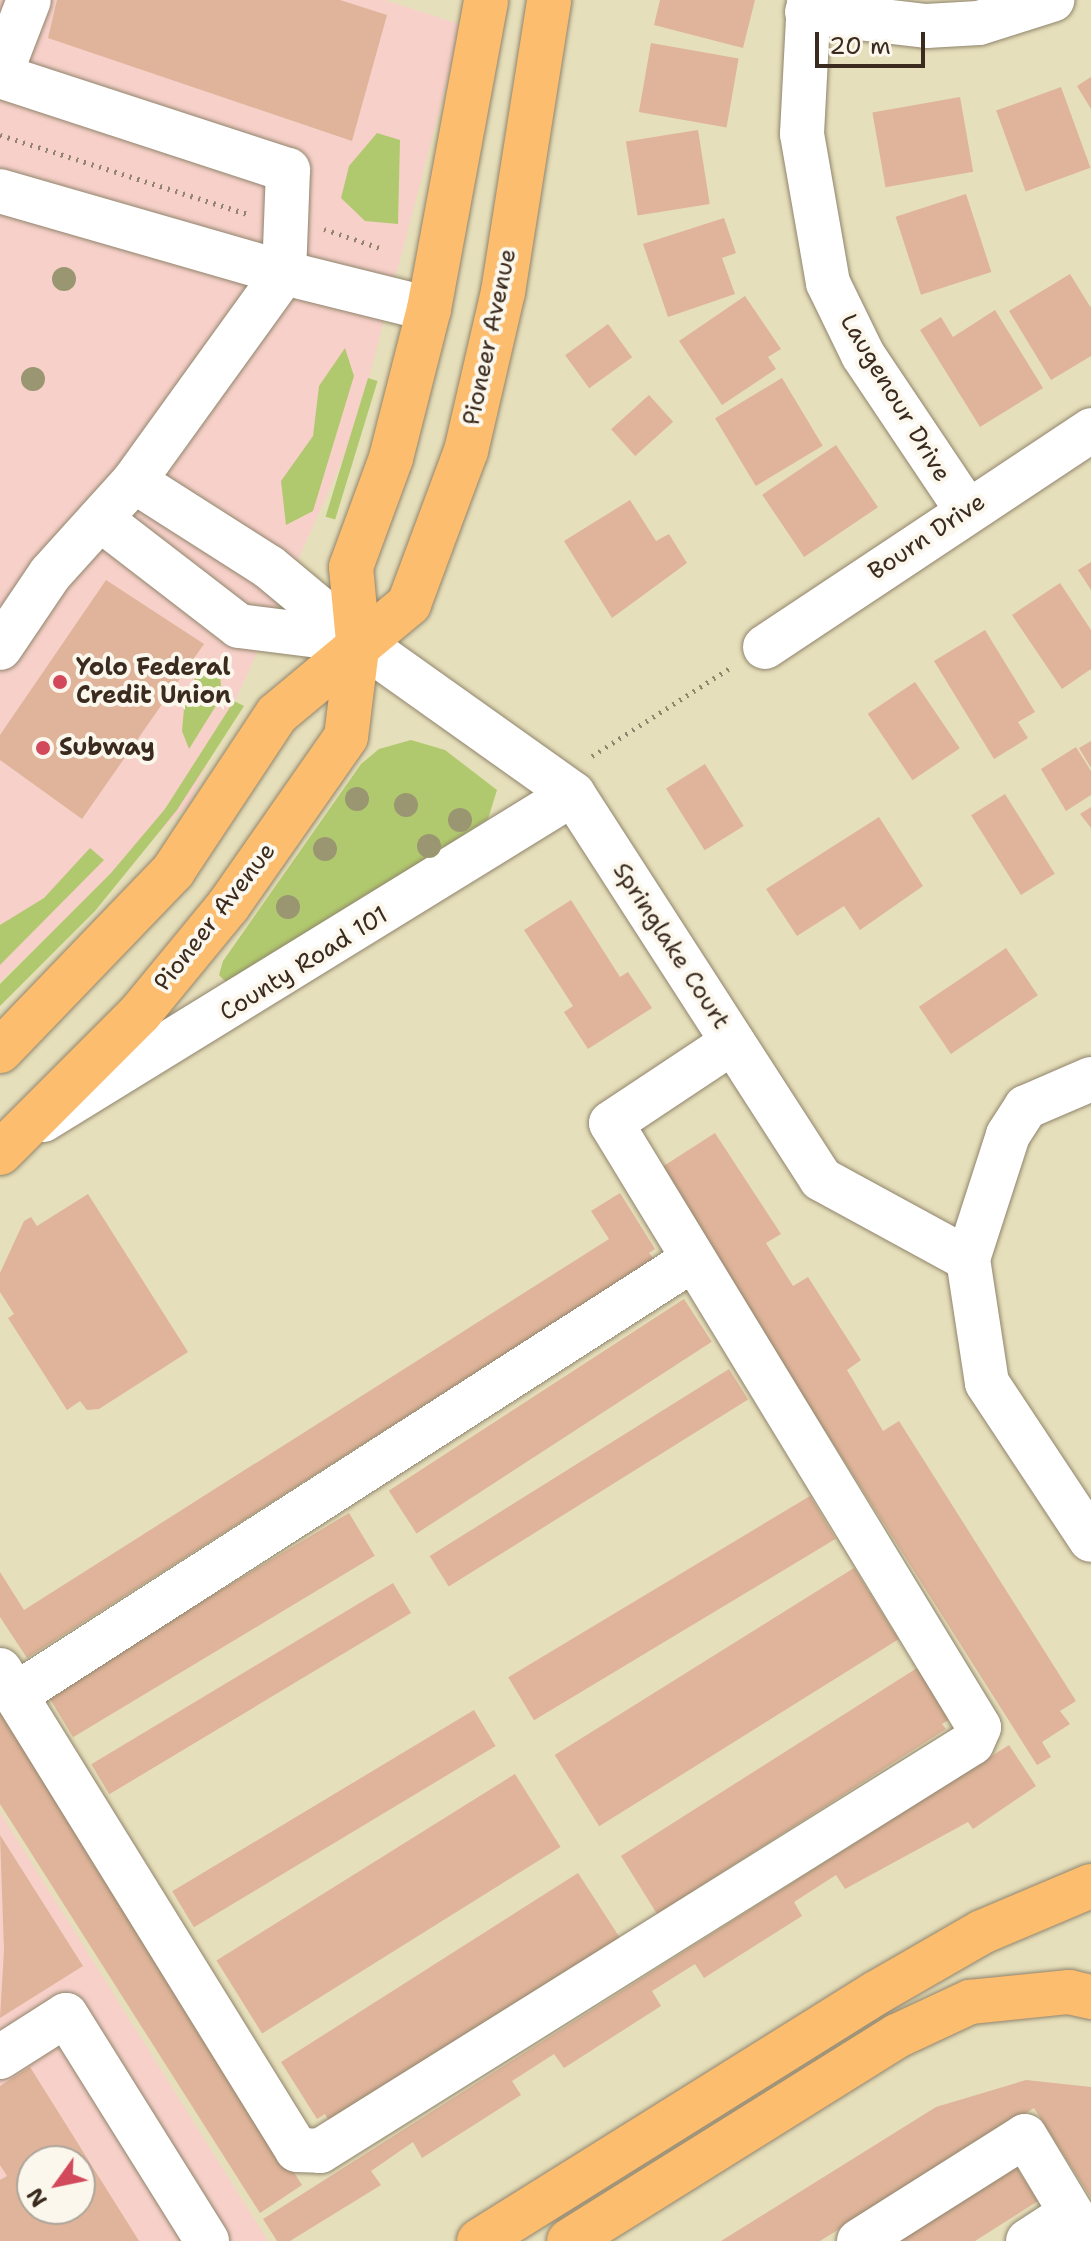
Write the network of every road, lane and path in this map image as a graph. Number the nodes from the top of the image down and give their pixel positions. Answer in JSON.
{"nodes":[{"id":1,"x":29,"y":0,"type":"edge"},
{"id":2,"x":486,"y":0,"type":"edge"},
{"id":3,"x":522,"y":0,"type":"edge"},
{"id":4,"x":549,"y":0,"type":"edge"},
{"id":5,"x":1052,"y":0,"type":"edge"},
{"id":6,"x":808,"y":6,"type":"edge"},
{"id":7,"x":0,"y":76,"type":"edge"},
{"id":8,"x":0,"y":135,"type":"edge"},
{"id":9,"x":518,"y":190,"type":"junction"},
{"id":10,"x":0,"y":191,"type":"edge"},
{"id":11,"x":286,"y":220,"type":"junction"},
{"id":12,"x":383,"y":249,"type":"dead end"},
{"id":13,"x":284,"y":273,"type":"junction"},
{"id":14,"x":429,"y":309,"type":"junction"},
{"id":15,"x":1091,"y":430,"type":"edge"},
{"id":16,"x":134,"y":481,"type":"junction"},
{"id":17,"x":966,"y":509,"type":"junction"},
{"id":18,"x":100,"y":519,"type":"junction"},
{"id":19,"x":358,"y":641,"type":"junction"},
{"id":20,"x":765,"y":647,"type":"joint"},
{"id":21,"x":0,"y":648,"type":"edge"},
{"id":22,"x":583,"y":775,"type":"junction"},
{"id":23,"x":733,"y":1042,"type":"junction"},
{"id":24,"x":0,"y":1051,"type":"edge"},
{"id":25,"x":1091,"y":1079,"type":"edge"},
{"id":26,"x":15,"y":1140,"type":"edge"},
{"id":27,"x":968,"y":1259,"type":"junction"},
{"id":28,"x":692,"y":1260,"type":"junction"},
{"id":29,"x":1091,"y":1540,"type":"edge"},
{"id":30,"x":8,"y":1683,"type":"edge"},
{"id":31,"x":1091,"y":1886,"type":"edge"},
{"id":32,"x":1091,"y":1997,"type":"edge"},
{"id":33,"x":0,"y":2057,"type":"edge"},
{"id":34,"x":1080,"y":2227,"type":"edge"},
{"id":35,"x":207,"y":2241,"type":"edge"},
{"id":36,"x":479,"y":2241,"type":"edge"},
{"id":37,"x":569,"y":2241,"type":"edge"},
{"id":38,"x":859,"y":2241,"type":"edge"},
{"id":39,"x":1028,"y":2241,"type":"edge"}],
"edges":[{"from":1,"to":7,"type":"street"},
{"from":2,"to":14,"type":"main road","name":"Pioneer Avenue"},
{"from":3,"to":9,"type":"main road"},
{"from":4,"to":9,"type":"main road","name":"Pioneer Avenue"},
{"from":5,"to":6,"type":"street"},
{"from":6,"to":17,"type":"street","name":"Laugenour Drive"},
{"from":7,"to":11,"type":"street"},
{"from":8,"to":11,"type":"path"},
{"from":9,"to":19,"type":"main road","name":"Pioneer Avenue"},
{"from":10,"to":13,"type":"street"},
{"from":11,"to":12,"type":"path"},
{"from":11,"to":13,"type":"street"},
{"from":13,"to":14,"type":"street"},
{"from":13,"to":16,"type":"street"},
{"from":14,"to":19,"type":"main road","name":"Pioneer Avenue"},
{"from":15,"to":17,"type":"street","name":"Bourn Drive"},
{"from":16,"to":18,"type":"street"},
{"from":16,"to":19,"type":"street","name":"Springlake Court"},
{"from":17,"to":20,"type":"street","name":"Bourn Drive"},
{"from":18,"to":19,"type":"street"},
{"from":18,"to":21,"type":"street"},
{"from":19,"to":22,"type":"street","name":"Springlake Court"},
{"from":19,"to":24,"type":"main road","name":"Pioneer Avenue"},
{"from":19,"to":26,"type":"main road","name":"Pioneer Avenue"},
{"from":20,"to":22,"type":"path"},
{"from":22,"to":23,"type":"street","name":"Springlake Court"},
{"from":22,"to":26,"type":"street","name":"County Road 101"},
{"from":23,"to":27,"type":"street","name":"Springlake Court"},
{"from":23,"to":28,"type":"street"},
{"from":25,"to":27,"type":"street"},
{"from":27,"to":29,"type":"street"},
{"from":28,"to":30,"type":"street"},
{"from":28,"to":30,"type":"street"},
{"from":31,"to":36,"type":"main road"},
{"from":32,"to":37,"type":"main road"},
{"from":33,"to":35,"type":"street"},
{"from":34,"to":38,"type":"street"},
{"from":34,"to":39,"type":"street"}]}
